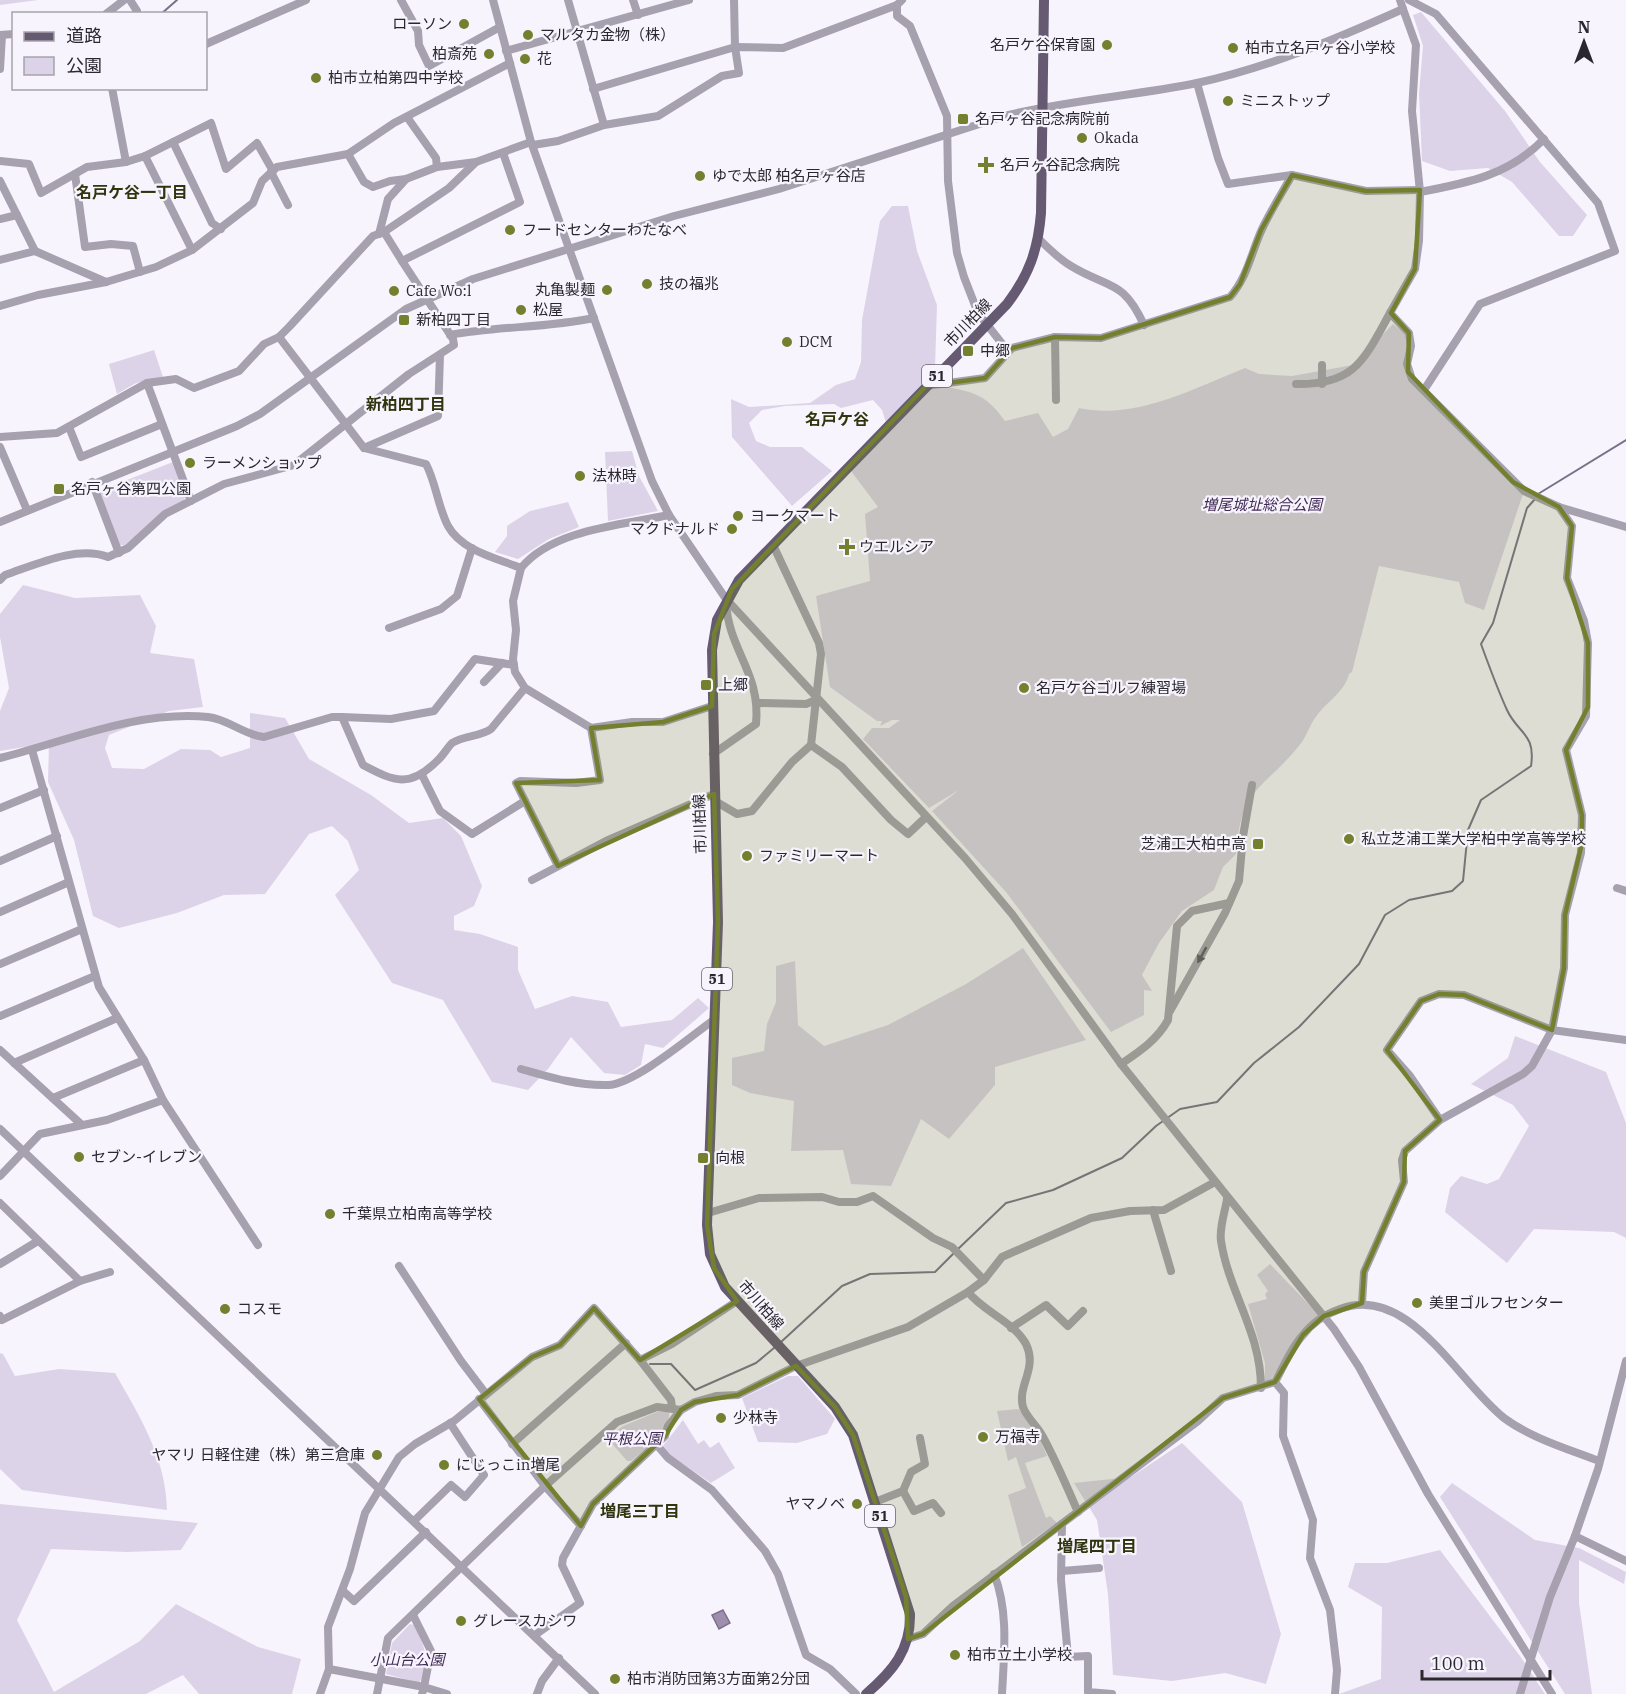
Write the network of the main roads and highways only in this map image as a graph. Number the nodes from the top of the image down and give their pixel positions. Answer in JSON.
{"nodes":[{"id":1,"x":1044,"y":0,"type":"edge"},
{"id":2,"x":866,"y":1694,"type":"edge"}],
"edges":[{"from":1,"to":2,"type":"main road","name":"市川柏線","number":"51"}]}
